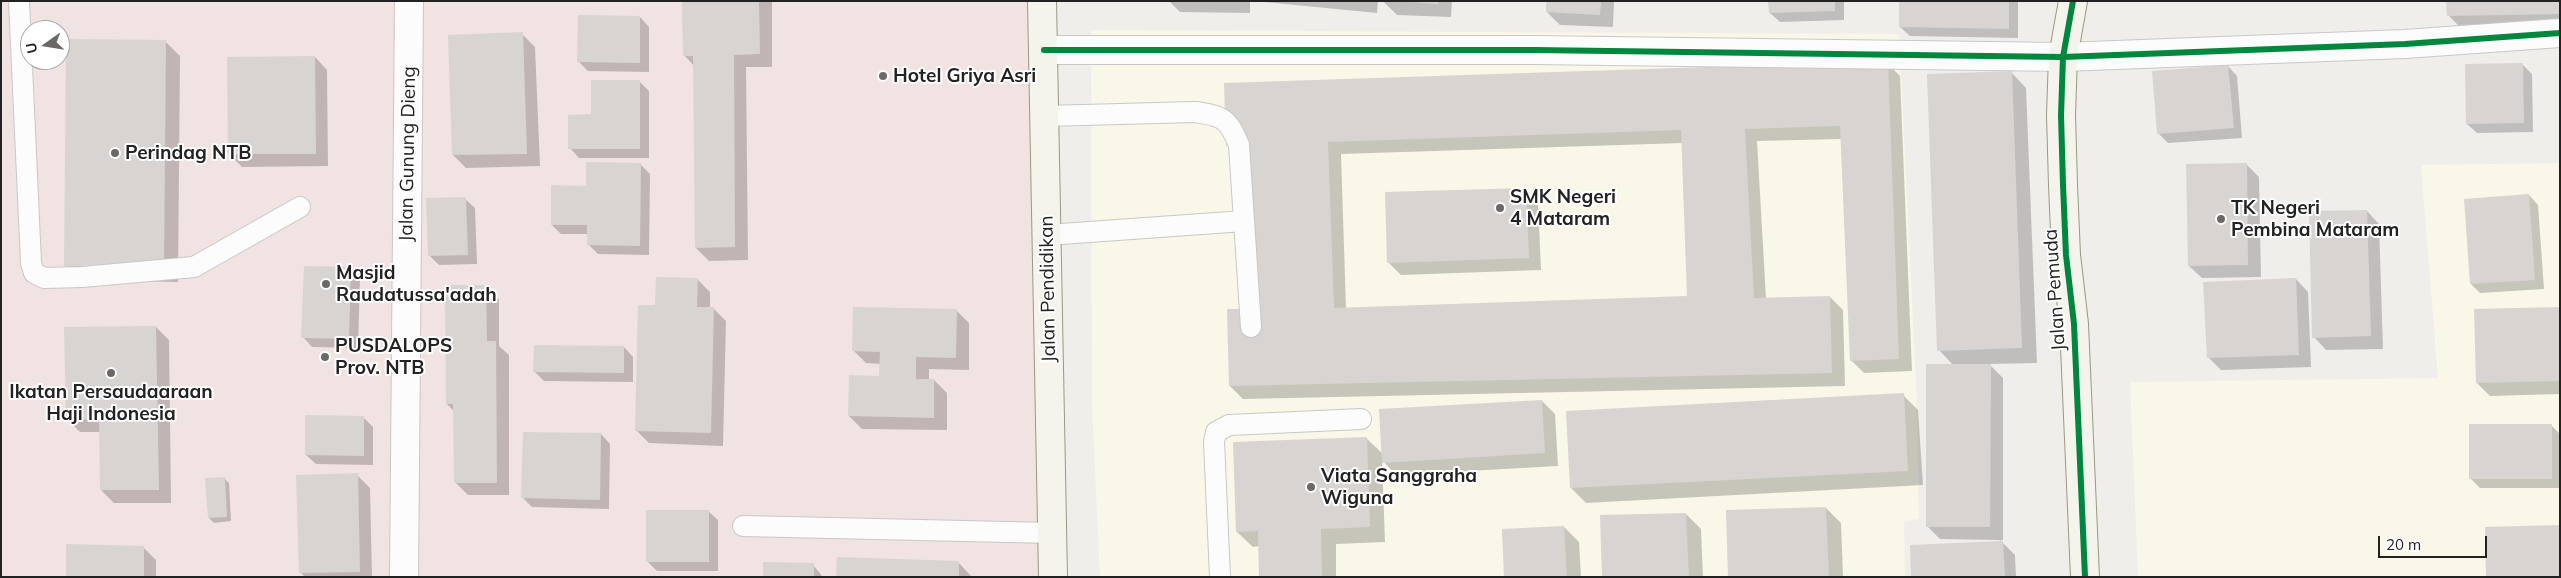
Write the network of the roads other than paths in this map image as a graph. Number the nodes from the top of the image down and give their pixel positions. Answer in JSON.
{"nodes":[{"id":1,"x":19,"y":1,"type":"edge"},
{"id":2,"x":409,"y":1,"type":"edge"},
{"id":3,"x":1042,"y":1,"type":"edge"},
{"id":4,"x":2073,"y":1,"type":"edge"},
{"id":5,"x":2560,"y":34,"type":"edge"},
{"id":6,"x":1044,"y":50,"type":"junction"},
{"id":7,"x":2064,"y":57,"type":"junction"},
{"id":8,"x":1045,"y":116,"type":"junction"},
{"id":9,"x":300,"y":207,"type":"dead end"},
{"id":10,"x":1244,"y":220,"type":"junction"},
{"id":11,"x":1047,"y":235,"type":"junction"},
{"id":12,"x":1251,"y":327,"type":"dead end"},
{"id":13,"x":1361,"y":419,"type":"dead end"},
{"id":14,"x":743,"y":526,"type":"dead end"},
{"id":15,"x":1052,"y":533,"type":"junction"},
{"id":16,"x":404,"y":577,"type":"edge"},
{"id":17,"x":1053,"y":577,"type":"edge"},
{"id":18,"x":1220,"y":577,"type":"edge"},
{"id":19,"x":2086,"y":577,"type":"edge"}],
"edges":[{"from":1,"to":9,"type":"lane"},
{"from":2,"to":16,"type":"street","name":"Jalan Gunung Dieng"},
{"from":3,"to":6,"type":"main road","name":"Jalan Pendidikan"},
{"from":4,"to":7,"type":"main road","name":"Jalan Pemuda"},
{"from":5,"to":7,"type":"street"},
{"from":6,"to":7,"type":"street"},
{"from":6,"to":8,"type":"main road","name":"Jalan Pendidikan"},
{"from":7,"to":19,"type":"main road","name":"Jalan Pemuda"},
{"from":8,"to":10,"type":"lane"},
{"from":8,"to":11,"type":"main road","name":"Jalan Pendidikan"},
{"from":10,"to":11,"type":"lane"},
{"from":10,"to":12,"type":"lane"},
{"from":11,"to":15,"type":"main road","name":"Jalan Pendidikan"},
{"from":13,"to":18,"type":"lane"},
{"from":14,"to":15,"type":"lane"},
{"from":15,"to":17,"type":"main road","name":"Jalan Pendidikan"}]}
